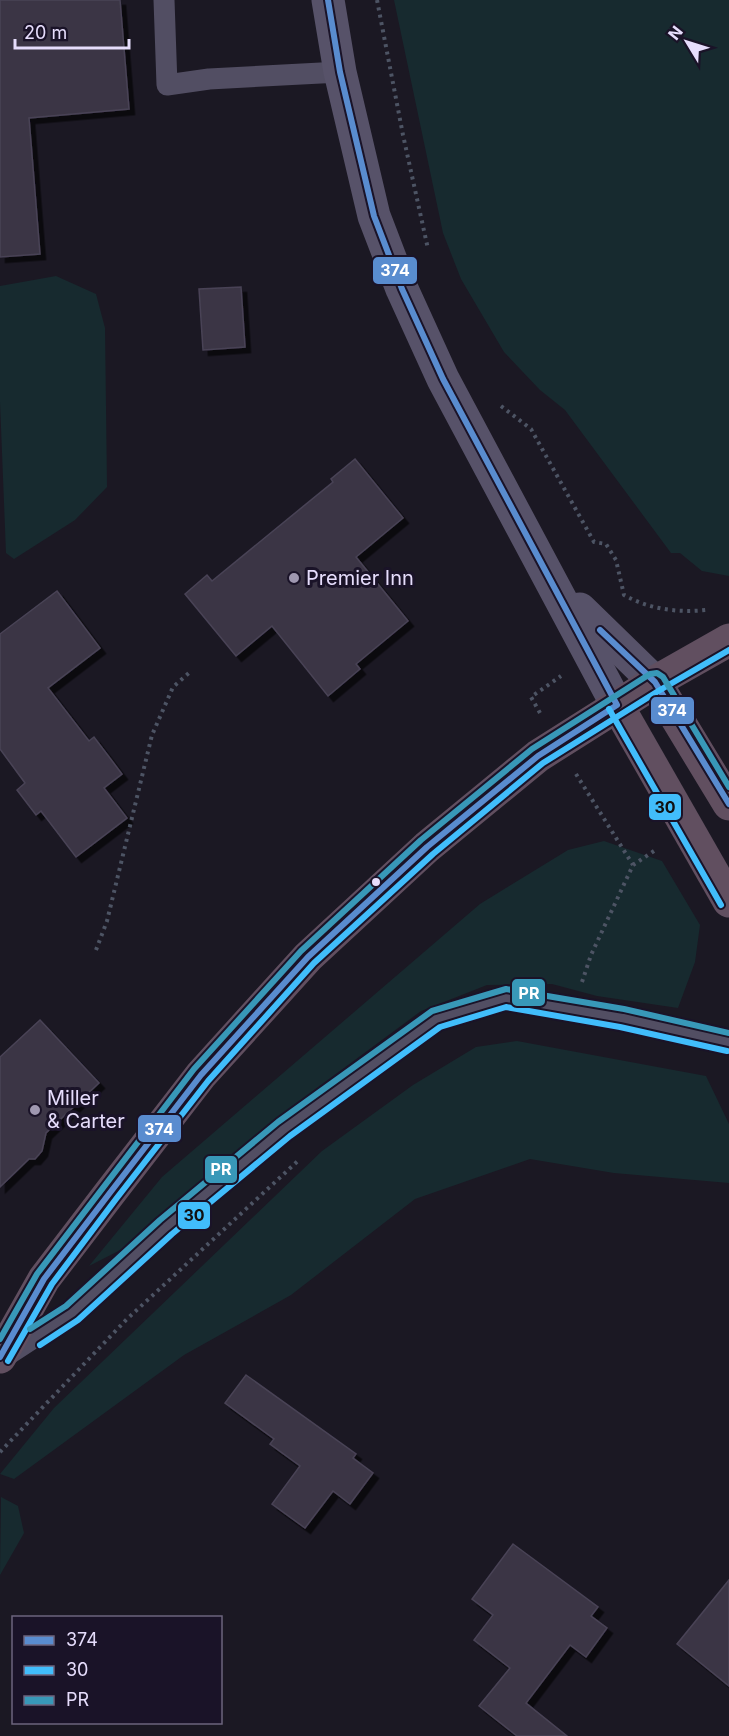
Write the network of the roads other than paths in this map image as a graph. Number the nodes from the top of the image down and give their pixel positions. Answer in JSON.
{"nodes":[{"id":1,"x":164,"y":0,"type":"edge"},
{"id":2,"x":328,"y":0,"type":"edge"},
{"id":3,"x":340,"y":72,"type":"junction"},
{"id":4,"x":549,"y":574,"type":"junction"},
{"id":5,"x":729,"y":640,"type":"edge"},
{"id":6,"x":655,"y":682,"type":"junction"},
{"id":7,"x":617,"y":705,"type":"junction"},
{"id":8,"x":729,"y":804,"type":"edge"},
{"id":9,"x":729,"y":901,"type":"edge"},
{"id":10,"x":729,"y":1042,"type":"edge"},
{"id":11,"x":0,"y":1359,"type":"edge"}],
"edges":[{"from":1,"to":3,"type":"lane"},
{"from":2,"to":3,"type":"street"},
{"from":3,"to":4,"type":"street"},
{"from":4,"to":6,"type":"street"},
{"from":4,"to":7,"type":"street"},
{"from":5,"to":6,"type":"highway"},
{"from":6,"to":7,"type":"highway"},
{"from":6,"to":8,"type":"highway"},
{"from":7,"to":9,"type":"highway"},
{"from":7,"to":11,"type":"highway"},
{"from":10,"to":11,"type":"lane"}]}
